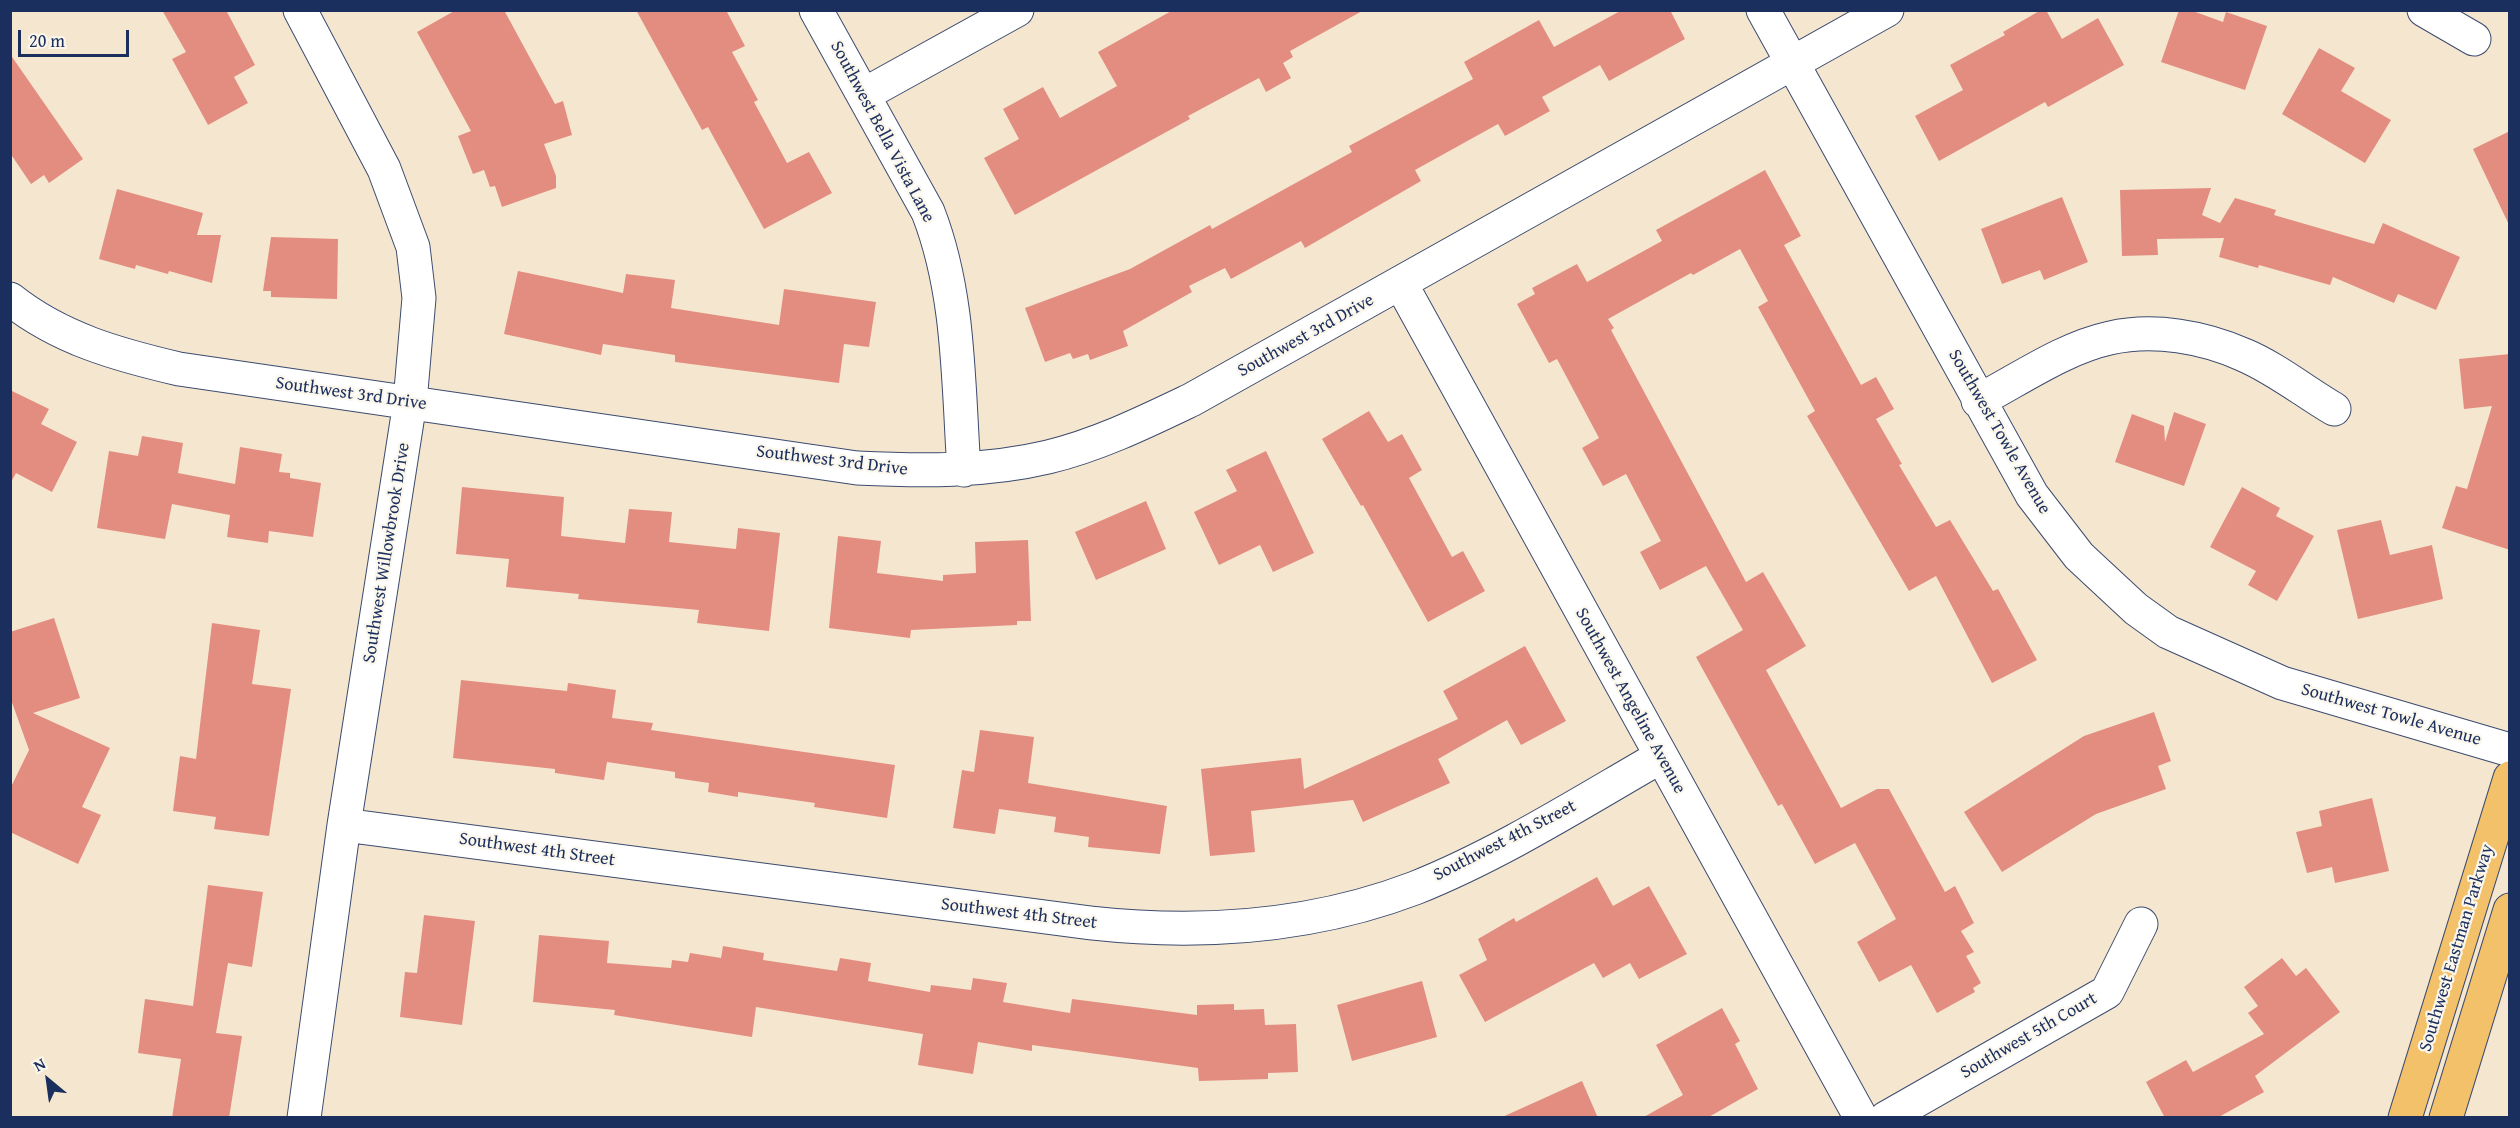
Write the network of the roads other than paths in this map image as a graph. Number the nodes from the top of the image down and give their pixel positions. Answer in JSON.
{"nodes":[{"id":1,"x":300,"y":10,"type":"edge"},
{"id":2,"x":816,"y":10,"type":"edge"},
{"id":3,"x":1017,"y":10,"type":"edge"},
{"id":4,"x":1763,"y":10,"type":"edge"},
{"id":5,"x":1887,"y":10,"type":"edge"},
{"id":6,"x":2424,"y":10,"type":"edge"},
{"id":7,"x":2474,"y":39,"type":"dead end"},
{"id":8,"x":1792,"y":63,"type":"junction"},
{"id":9,"x":865,"y":94,"type":"junction"},
{"id":10,"x":1401,"y":284,"type":"junction"},
{"id":11,"x":10,"y":299,"type":"edge"},
{"id":12,"x":1978,"y":401,"type":"junction"},
{"id":13,"x":410,"y":402,"type":"junction"},
{"id":14,"x":2334,"y":410,"type":"dead end"},
{"id":15,"x":964,"y":470,"type":"junction"},
{"id":16,"x":2510,"y":750,"type":"edge"},
{"id":17,"x":1660,"y":758,"type":"junction"},
{"id":18,"x":2510,"y":778,"type":"edge"},
{"id":19,"x":344,"y":825,"type":"junction"},
{"id":20,"x":2510,"y":910,"type":"edge"},
{"id":21,"x":2141,"y":924,"type":"dead end"},
{"id":22,"x":304,"y":1118,"type":"edge"},
{"id":23,"x":1861,"y":1118,"type":"edge"},
{"id":24,"x":1886,"y":1118,"type":"edge"},
{"id":25,"x":2405,"y":1118,"type":"edge"},
{"id":26,"x":2446,"y":1118,"type":"edge"}],
"edges":[{"from":1,"to":13,"type":"street","name":"Southwest Willowbrook Drive"},
{"from":2,"to":9,"type":"street","name":"Southwest Bella Vista Lane"},
{"from":3,"to":9,"type":"street"},
{"from":4,"to":8,"type":"street","name":"Southwest Towle Avenue"},
{"from":5,"to":8,"type":"street","name":"Southwest 3rd Drive"},
{"from":6,"to":7,"type":"street"},
{"from":8,"to":10,"type":"street","name":"Southwest 3rd Drive"},
{"from":8,"to":12,"type":"street","name":"Southwest Towle Avenue"},
{"from":9,"to":15,"type":"street","name":"Southwest Bella Vista Lane"},
{"from":10,"to":15,"type":"street","name":"Southwest 3rd Drive"},
{"from":10,"to":17,"type":"street","name":"Southwest Angeline Avenue"},
{"from":11,"to":13,"type":"street","name":"Southwest 3rd Drive"},
{"from":12,"to":14,"type":"street"},
{"from":12,"to":16,"type":"street","name":"Southwest Towle Avenue"},
{"from":13,"to":15,"type":"street","name":"Southwest 3rd Drive"},
{"from":13,"to":19,"type":"street","name":"Southwest Willowbrook Drive"},
{"from":17,"to":19,"type":"street","name":"Southwest 4th Street"},
{"from":17,"to":23,"type":"street","name":"Southwest Angeline Avenue"},
{"from":18,"to":25,"type":"main road","name":"Southwest Eastman Parkway"},
{"from":19,"to":22,"type":"street","name":"Southwest Willowbrook Drive"},
{"from":20,"to":26,"type":"main road"},
{"from":21,"to":24,"type":"street","name":"Southwest 5th Court"}]}
